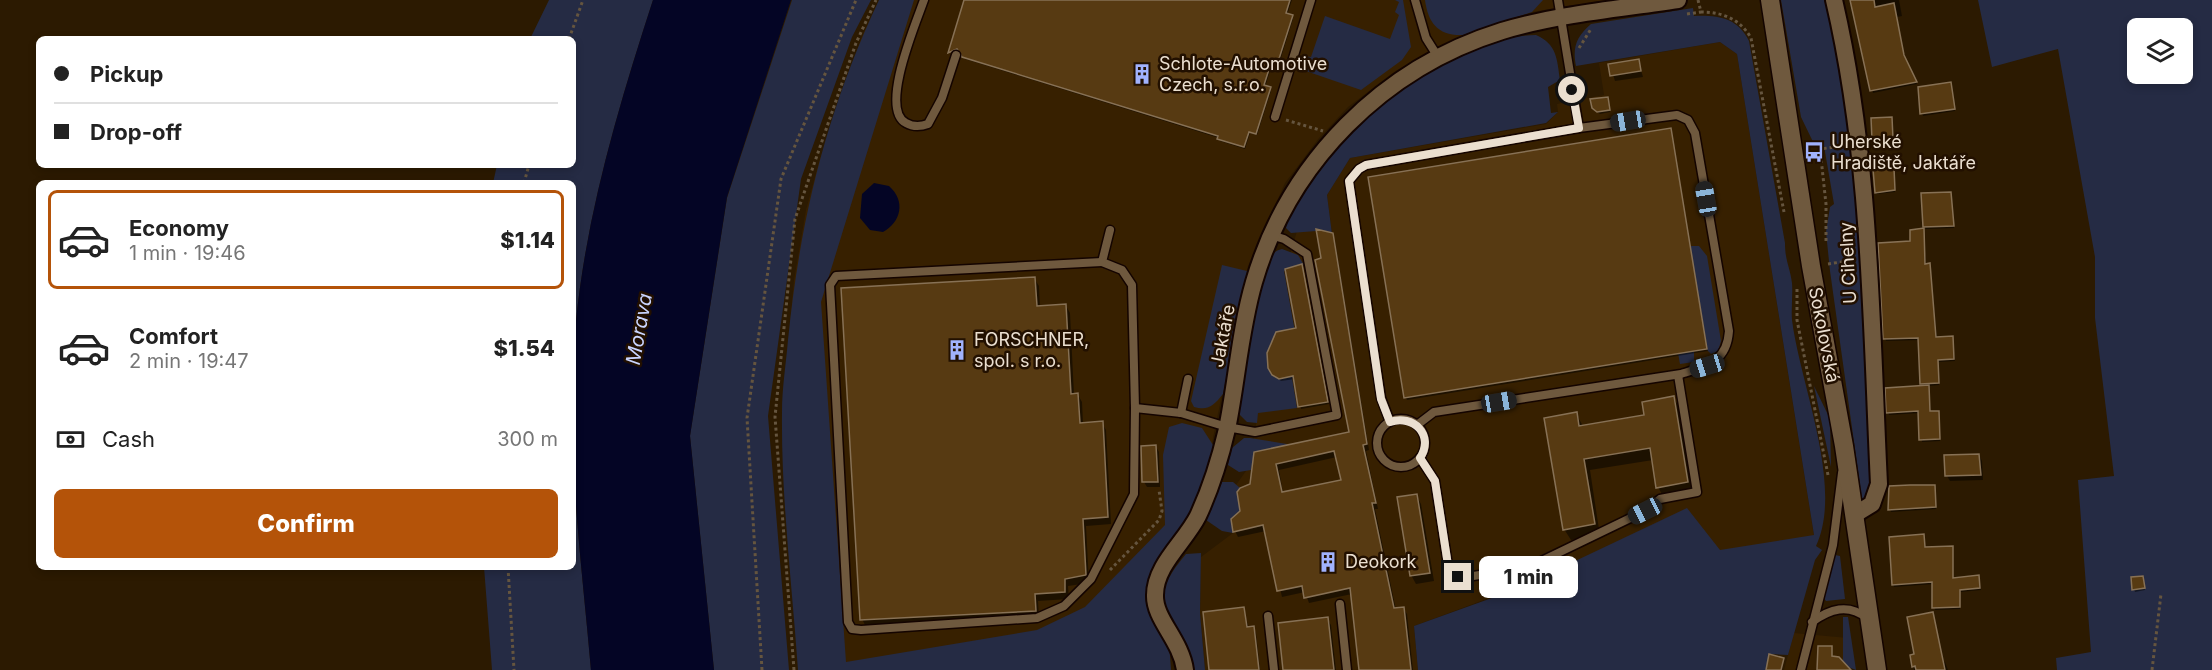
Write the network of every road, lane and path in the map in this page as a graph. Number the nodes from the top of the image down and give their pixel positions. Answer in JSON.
{"nodes":[{"id":1,"x":583,"y":0,"type":"edge"},
{"id":2,"x":856,"y":0,"type":"edge"},
{"id":3,"x":876,"y":0,"type":"edge"},
{"id":4,"x":924,"y":0,"type":"edge"},
{"id":5,"x":1311,"y":0,"type":"edge"},
{"id":6,"x":1415,"y":0,"type":"edge"},
{"id":7,"x":1558,"y":0,"type":"edge"},
{"id":8,"x":1698,"y":0,"type":"edge"},
{"id":9,"x":1770,"y":0,"type":"edge"},
{"id":10,"x":1834,"y":0,"type":"edge"},
{"id":11,"x":1677,"y":8,"type":"edge"},
{"id":12,"x":1701,"y":12,"type":"junction"},
{"id":13,"x":1562,"y":25,"type":"junction"},
{"id":14,"x":570,"y":36,"type":"edge"},
{"id":15,"x":956,"y":55,"type":"dead end"},
{"id":16,"x":1438,"y":57,"type":"junction"},
{"id":17,"x":1578,"y":57,"type":"dead end"},
{"id":18,"x":1275,"y":117,"type":"joint"},
{"id":19,"x":1579,"y":128,"type":"junction"},
{"id":20,"x":1336,"y":135,"type":"junction"},
{"id":21,"x":1860,"y":144,"type":"junction"},
{"id":22,"x":1785,"y":221,"type":"dead end"},
{"id":23,"x":1110,"y":230,"type":"dead end"},
{"id":24,"x":1270,"y":235,"type":"junction"},
{"id":25,"x":1868,"y":259,"type":"junction"},
{"id":26,"x":1102,"y":261,"type":"junction"},
{"id":27,"x":1818,"y":265,"type":"junction"},
{"id":28,"x":1797,"y":288,"type":"dead end"},
{"id":29,"x":1678,"y":375,"type":"junction"},
{"id":30,"x":1188,"y":379,"type":"dead end"},
{"id":31,"x":1135,"y":408,"type":"junction"},
{"id":32,"x":1181,"y":413,"type":"junction"},
{"id":33,"x":1390,"y":422,"type":"junction"},
{"id":34,"x":1417,"y":425,"type":"junction"},
{"id":35,"x":1227,"y":427,"type":"junction"},
{"id":36,"x":1844,"y":446,"type":"junction"},
{"id":37,"x":1420,"y":458,"type":"junction"},
{"id":38,"x":1828,"y":484,"type":"dead end"},
{"id":39,"x":1160,"y":490,"type":"dead end"},
{"id":40,"x":1854,"y":515,"type":"junction"},
{"id":41,"x":508,"y":570,"type":"edge"},
{"id":42,"x":1093,"y":575,"type":"junction"},
{"id":43,"x":2161,"y":594,"type":"dead end"},
{"id":44,"x":1340,"y":604,"type":"dead end"},
{"id":45,"x":1268,"y":616,"type":"dead end"},
{"id":46,"x":1870,"y":621,"type":"junction"},
{"id":47,"x":1812,"y":622,"type":"junction"},
{"id":48,"x":514,"y":670,"type":"edge"},
{"id":49,"x":762,"y":670,"type":"edge"},
{"id":50,"x":794,"y":670,"type":"edge"},
{"id":51,"x":1185,"y":670,"type":"edge"},
{"id":52,"x":1274,"y":670,"type":"edge"},
{"id":53,"x":1347,"y":670,"type":"edge"},
{"id":54,"x":1801,"y":670,"type":"edge"},
{"id":55,"x":1877,"y":670,"type":"edge"},
{"id":56,"x":2151,"y":670,"type":"edge"}],
"edges":[{"from":1,"to":14,"type":"path"},
{"from":2,"to":49,"type":"path"},
{"from":3,"to":50,"type":"path"},
{"from":4,"to":15,"type":"lane"},
{"from":5,"to":18,"type":"lane"},
{"from":6,"to":16,"type":"lane"},
{"from":7,"to":13,"type":"lane"},
{"from":8,"to":12,"type":"path"},
{"from":9,"to":27,"type":"main road","name":"Sokolovská"},
{"from":10,"to":21,"type":"street","name":"U Cihelny"},
{"from":11,"to":12,"type":"path"},
{"from":11,"to":13,"type":"street","name":"Jaktáře"},
{"from":12,"to":22,"type":"path"},
{"from":13,"to":16,"type":"street","name":"Jaktáře"},
{"from":13,"to":17,"type":"path"},
{"from":13,"to":19,"type":"lane"},
{"from":16,"to":20,"type":"street","name":"Jaktáře"},
{"from":18,"to":20,"type":"path"},
{"from":19,"to":29,"type":"lane"},
{"from":19,"to":33,"type":"lane"},
{"from":20,"to":24,"type":"street","name":"Jaktáře"},
{"from":21,"to":25,"type":"street","name":"U Cihelny"},
{"from":21,"to":27,"type":"path"},
{"from":23,"to":26,"type":"lane"},
{"from":24,"to":35,"type":"street","name":"Jaktáře"},
{"from":24,"to":35,"type":"lane"},
{"from":25,"to":27,"type":"path"},
{"from":25,"to":40,"type":"street","name":"U Cihelny"},
{"from":26,"to":31,"type":"lane"},
{"from":26,"to":42,"type":"lane"},
{"from":27,"to":36,"type":"main road","name":"Sokolovská"},
{"from":28,"to":38,"type":"path"},
{"from":29,"to":34,"type":"lane"},
{"from":29,"to":37,"type":"lane"},
{"from":30,"to":32,"type":"lane"},
{"from":31,"to":32,"type":"lane"},
{"from":31,"to":42,"type":"lane"},
{"from":32,"to":35,"type":"lane"},
{"from":33,"to":34,"type":"lane"},
{"from":33,"to":37,"type":"lane"},
{"from":34,"to":37,"type":"lane"},
{"from":35,"to":51,"type":"street","name":"Jaktáře"},
{"from":36,"to":40,"type":"main road","name":"Sokolovská"},
{"from":36,"to":47,"type":"lane"},
{"from":39,"to":42,"type":"path"},
{"from":40,"to":46,"type":"main road","name":"Sokolovská"},
{"from":41,"to":48,"type":"path"},
{"from":43,"to":56,"type":"path"},
{"from":44,"to":53,"type":"lane"},
{"from":45,"to":52,"type":"lane"},
{"from":46,"to":47,"type":"lane"},
{"from":46,"to":55,"type":"main road","name":"Sokolovská"},
{"from":47,"to":54,"type":"lane"}]}
